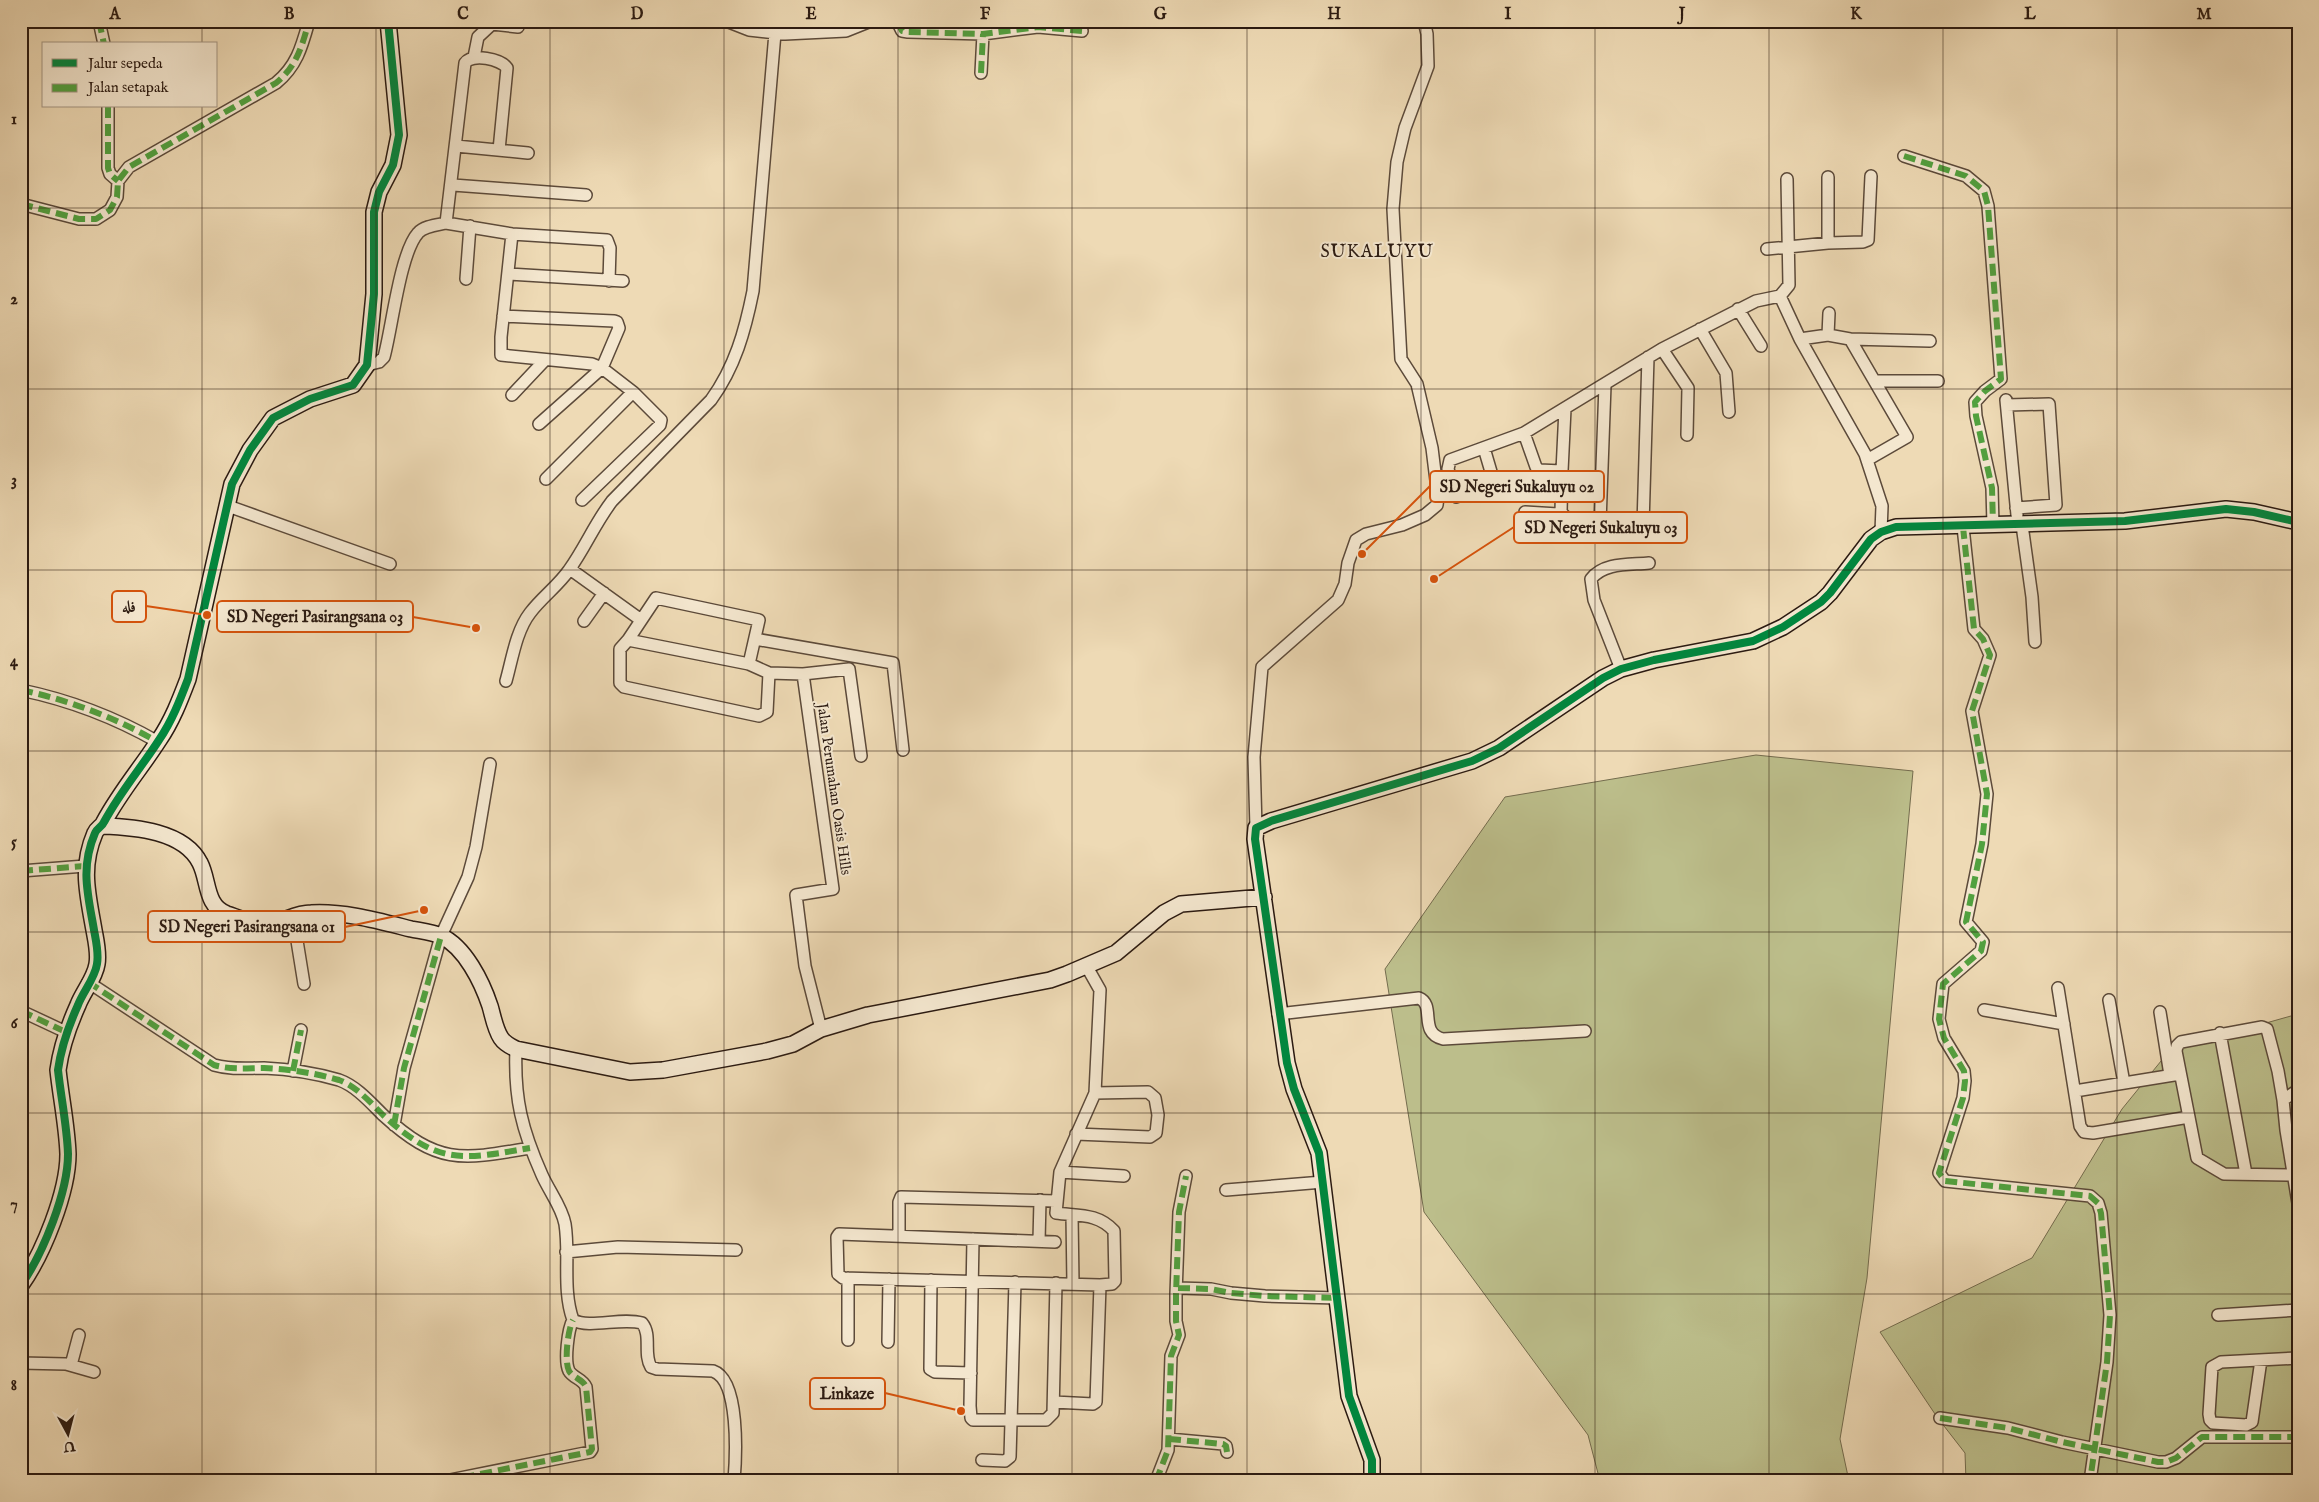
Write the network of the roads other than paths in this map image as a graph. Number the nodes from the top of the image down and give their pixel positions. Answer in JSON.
{"nodes":[{"id":1,"x":99,"y":21,"type":"edge"},
{"id":2,"x":309,"y":21,"type":"edge"},
{"id":3,"x":388,"y":21,"type":"edge"},
{"id":4,"x":726,"y":21,"type":"edge"},
{"id":5,"x":871,"y":21,"type":"edge"},
{"id":6,"x":897,"y":21,"type":"edge"},
{"id":7,"x":1424,"y":21,"type":"edge"},
{"id":8,"x":518,"y":27,"type":"dead end"},
{"id":9,"x":1082,"y":31,"type":"dead end"},
{"id":10,"x":775,"y":33,"type":"junction"},
{"id":11,"x":983,"y":34,"type":"junction"},
{"id":12,"x":104,"y":42,"type":"edge"},
{"id":13,"x":474,"y":57,"type":"junction"},
{"id":14,"x":981,"y":73,"type":"dead end"},
{"id":15,"x":108,"y":108,"type":"edge"},
{"id":16,"x":456,"y":146,"type":"junction"},
{"id":17,"x":499,"y":150,"type":"junction"},
{"id":18,"x":528,"y":153,"type":"dead end"},
{"id":19,"x":1904,"y":156,"type":"dead end"},
{"id":20,"x":1871,"y":176,"type":"dead end"},
{"id":21,"x":1828,"y":177,"type":"dead end"},
{"id":22,"x":1787,"y":179,"type":"dead end"},
{"id":23,"x":118,"y":181,"type":"junction"},
{"id":24,"x":452,"y":185,"type":"junction"},
{"id":25,"x":586,"y":195,"type":"dead end"},
{"id":26,"x":21,"y":203,"type":"edge"},
{"id":27,"x":446,"y":222,"type":"junction"},
{"id":28,"x":470,"y":226,"type":"junction"},
{"id":29,"x":512,"y":234,"type":"junction"},
{"id":30,"x":1828,"y":243,"type":"junction"},
{"id":31,"x":1788,"y":246,"type":"junction"},
{"id":32,"x":1767,"y":249,"type":"dead end"},
{"id":33,"x":508,"y":274,"type":"junction"},
{"id":34,"x":466,"y":279,"type":"dead end"},
{"id":35,"x":609,"y":281,"type":"junction"},
{"id":36,"x":623,"y":281,"type":"dead end"},
{"id":37,"x":1780,"y":296,"type":"junction"},
{"id":38,"x":1738,"y":309,"type":"junction"},
{"id":39,"x":1829,"y":312,"type":"dead end"},
{"id":40,"x":503,"y":316,"type":"junction"},
{"id":41,"x":1700,"y":329,"type":"junction"},
{"id":42,"x":1828,"y":335,"type":"junction"},
{"id":43,"x":1800,"y":339,"type":"junction"},
{"id":44,"x":1850,"y":339,"type":"junction"},
{"id":45,"x":1930,"y":341,"type":"dead end"},
{"id":46,"x":1761,"y":346,"type":"dead end"},
{"id":47,"x":1662,"y":349,"type":"junction"},
{"id":48,"x":1648,"y":357,"type":"junction"},
{"id":49,"x":545,"y":360,"type":"junction"},
{"id":50,"x":367,"y":365,"type":"junction"},
{"id":51,"x":602,"y":368,"type":"junction"},
{"id":52,"x":1875,"y":381,"type":"junction"},
{"id":53,"x":1938,"y":381,"type":"dead end"},
{"id":54,"x":1605,"y":385,"type":"junction"},
{"id":55,"x":632,"y":392,"type":"junction"},
{"id":56,"x":512,"y":395,"type":"dead end"},
{"id":57,"x":1565,"y":409,"type":"junction"},
{"id":58,"x":1729,"y":412,"type":"dead end"},
{"id":59,"x":539,"y":424,"type":"dead end"},
{"id":60,"x":1524,"y":433,"type":"junction"},
{"id":61,"x":1687,"y":436,"type":"dead end"},
{"id":62,"x":1484,"y":448,"type":"junction"},
{"id":63,"x":1867,"y":460,"type":"junction"},
{"id":64,"x":1562,"y":471,"type":"junction"},
{"id":65,"x":546,"y":479,"type":"dead end"},
{"id":66,"x":1494,"y":482,"type":"dead end"},
{"id":67,"x":1456,"y":497,"type":"dead end"},
{"id":68,"x":582,"y":500,"type":"dead end"},
{"id":69,"x":228,"y":506,"type":"junction"},
{"id":70,"x":2016,"y":508,"type":"junction"},
{"id":71,"x":1525,"y":512,"type":"dead end"},
{"id":72,"x":1561,"y":512,"type":"junction"},
{"id":73,"x":2298,"y":522,"type":"edge"},
{"id":74,"x":1600,"y":523,"type":"junction"},
{"id":75,"x":2020,"y":524,"type":"junction"},
{"id":76,"x":1993,"y":525,"type":"junction"},
{"id":77,"x":1963,"y":527,"type":"junction"},
{"id":78,"x":1881,"y":532,"type":"junction"},
{"id":79,"x":1650,"y":563,"type":"dead end"},
{"id":80,"x":390,"y":564,"type":"dead end"},
{"id":81,"x":570,"y":569,"type":"junction"},
{"id":82,"x":604,"y":593,"type":"junction"},
{"id":83,"x":641,"y":620,"type":"junction"},
{"id":84,"x":584,"y":621,"type":"dead end"},
{"id":85,"x":755,"y":639,"type":"junction"},
{"id":86,"x":628,"y":640,"type":"junction"},
{"id":87,"x":2035,"y":642,"type":"dead end"},
{"id":88,"x":865,"y":658,"type":"junction"},
{"id":89,"x":749,"y":664,"type":"junction"},
{"id":90,"x":849,"y":669,"type":"junction"},
{"id":91,"x":1621,"y":670,"type":"junction"},
{"id":92,"x":769,"y":673,"type":"junction"},
{"id":93,"x":803,"y":674,"type":"junction"},
{"id":94,"x":506,"y":681,"type":"dead end"},
{"id":95,"x":21,"y":690,"type":"edge"},
{"id":96,"x":158,"y":742,"type":"junction"},
{"id":97,"x":903,"y":750,"type":"dead end"},
{"id":98,"x":861,"y":756,"type":"dead end"},
{"id":99,"x":490,"y":764,"type":"dead end"},
{"id":100,"x":102,"y":826,"type":"junction"},
{"id":101,"x":1256,"y":828,"type":"junction"},
{"id":102,"x":85,"y":866,"type":"junction"},
{"id":103,"x":21,"y":871,"type":"edge"},
{"id":104,"x":1264,"y":897,"type":"junction"},
{"id":105,"x":293,"y":916,"type":"junction"},
{"id":106,"x":441,"y":936,"type":"junction"},
{"id":107,"x":1087,"y":967,"type":"junction"},
{"id":108,"x":88,"y":982,"type":"junction"},
{"id":109,"x":304,"y":984,"type":"dead end"},
{"id":110,"x":2058,"y":988,"type":"dead end"},
{"id":111,"x":2109,"y":1000,"type":"dead end"},
{"id":112,"x":1984,"y":1010,"type":"dead end"},
{"id":113,"x":21,"y":1011,"type":"edge"},
{"id":114,"x":2160,"y":1012,"type":"dead end"},
{"id":115,"x":1278,"y":1014,"type":"junction"},
{"id":116,"x":2064,"y":1024,"type":"junction"},
{"id":117,"x":821,"y":1029,"type":"junction"},
{"id":118,"x":301,"y":1030,"type":"dead end"},
{"id":119,"x":1585,"y":1031,"type":"dead end"},
{"id":120,"x":68,"y":1033,"type":"junction"},
{"id":121,"x":2220,"y":1034,"type":"junction"},
{"id":122,"x":516,"y":1049,"type":"junction"},
{"id":123,"x":293,"y":1071,"type":"junction"},
{"id":124,"x":2175,"y":1075,"type":"junction"},
{"id":125,"x":2124,"y":1083,"type":"junction"},
{"id":126,"x":2298,"y":1090,"type":"edge"},
{"id":127,"x":2075,"y":1091,"type":"junction"},
{"id":128,"x":1095,"y":1093,"type":"junction"},
{"id":129,"x":2283,"y":1100,"type":"junction"},
{"id":130,"x":2189,"y":1117,"type":"junction"},
{"id":131,"x":394,"y":1125,"type":"junction"},
{"id":132,"x":1076,"y":1134,"type":"junction"},
{"id":133,"x":530,"y":1148,"type":"junction"},
{"id":134,"x":2294,"y":1153,"type":"edge"},
{"id":135,"x":1060,"y":1172,"type":"junction"},
{"id":136,"x":2246,"y":1174,"type":"junction"},
{"id":137,"x":2292,"y":1175,"type":"junction"},
{"id":138,"x":1124,"y":1176,"type":"dead end"},
{"id":139,"x":1186,"y":1176,"type":"dead end"},
{"id":140,"x":1324,"y":1182,"type":"junction"},
{"id":141,"x":1226,"y":1190,"type":"dead end"},
{"id":142,"x":1040,"y":1200,"type":"junction"},
{"id":143,"x":1056,"y":1201,"type":"junction"},
{"id":144,"x":2298,"y":1201,"type":"edge"},
{"id":145,"x":1072,"y":1215,"type":"junction"},
{"id":146,"x":898,"y":1236,"type":"junction"},
{"id":147,"x":973,"y":1238,"type":"junction"},
{"id":148,"x":1039,"y":1241,"type":"junction"},
{"id":149,"x":1055,"y":1242,"type":"dead end"},
{"id":150,"x":736,"y":1250,"type":"dead end"},
{"id":151,"x":566,"y":1252,"type":"junction"},
{"id":152,"x":848,"y":1278,"type":"junction"},
{"id":153,"x":889,"y":1279,"type":"junction"},
{"id":154,"x":930,"y":1280,"type":"junction"},
{"id":155,"x":972,"y":1281,"type":"junction"},
{"id":156,"x":1015,"y":1282,"type":"junction"},
{"id":157,"x":1056,"y":1283,"type":"junction"},
{"id":158,"x":1073,"y":1284,"type":"junction"},
{"id":159,"x":1100,"y":1285,"type":"junction"},
{"id":160,"x":21,"y":1286,"type":"edge"},
{"id":161,"x":1178,"y":1288,"type":"junction"},
{"id":162,"x":1338,"y":1298,"type":"junction"},
{"id":163,"x":2298,"y":1310,"type":"edge"},
{"id":164,"x":2218,"y":1315,"type":"dead end"},
{"id":165,"x":573,"y":1320,"type":"junction"},
{"id":166,"x":79,"y":1335,"type":"dead end"},
{"id":167,"x":848,"y":1340,"type":"dead end"},
{"id":168,"x":888,"y":1342,"type":"dead end"},
{"id":169,"x":2298,"y":1358,"type":"edge"},
{"id":170,"x":2261,"y":1360,"type":"junction"},
{"id":171,"x":21,"y":1364,"type":"edge"},
{"id":172,"x":71,"y":1365,"type":"junction"},
{"id":173,"x":94,"y":1372,"type":"dead end"},
{"id":174,"x":971,"y":1373,"type":"junction"},
{"id":175,"x":1054,"y":1402,"type":"junction"},
{"id":176,"x":1940,"y":1418,"type":"dead end"},
{"id":177,"x":1012,"y":1420,"type":"junction"},
{"id":178,"x":2298,"y":1437,"type":"edge"},
{"id":179,"x":1169,"y":1439,"type":"junction"},
{"id":180,"x":2096,"y":1448,"type":"junction"},
{"id":181,"x":1227,"y":1452,"type":"dead end"},
{"id":182,"x":982,"y":1460,"type":"dead end"},
{"id":183,"x":445,"y":1481,"type":"edge"},
{"id":184,"x":734,"y":1481,"type":"edge"},
{"id":185,"x":1156,"y":1481,"type":"edge"},
{"id":186,"x":1372,"y":1481,"type":"edge"},
{"id":187,"x":2090,"y":1481,"type":"edge"}],
"edges":[{"from":1,"to":12,"type":"street"},
{"from":2,"to":23,"type":"street"},
{"from":3,"to":50,"type":"street"},
{"from":4,"to":10,"type":"street"},
{"from":5,"to":10,"type":"street"},
{"from":6,"to":11,"type":"street"},
{"from":7,"to":101,"type":"street"},
{"from":8,"to":13,"type":"street"},
{"from":9,"to":11,"type":"street"},
{"from":10,"to":81,"type":"street"},
{"from":11,"to":14,"type":"street"},
{"from":13,"to":16,"type":"street"},
{"from":13,"to":17,"type":"street"},
{"from":15,"to":23,"type":"street"},
{"from":16,"to":17,"type":"street"},
{"from":16,"to":24,"type":"street"},
{"from":17,"to":18,"type":"street"},
{"from":19,"to":76,"type":"street"},
{"from":20,"to":30,"type":"street"},
{"from":21,"to":30,"type":"street"},
{"from":22,"to":31,"type":"street"},
{"from":23,"to":26,"type":"street"},
{"from":24,"to":25,"type":"street"},
{"from":24,"to":27,"type":"street"},
{"from":27,"to":28,"type":"street"},
{"from":27,"to":50,"type":"street"},
{"from":28,"to":29,"type":"street"},
{"from":28,"to":34,"type":"street"},
{"from":29,"to":33,"type":"street"},
{"from":29,"to":35,"type":"street"},
{"from":30,"to":31,"type":"street"},
{"from":31,"to":32,"type":"street"},
{"from":31,"to":37,"type":"street"},
{"from":33,"to":35,"type":"street"},
{"from":33,"to":40,"type":"street"},
{"from":35,"to":36,"type":"street"},
{"from":37,"to":38,"type":"street"},
{"from":37,"to":43,"type":"street"},
{"from":38,"to":41,"type":"street"},
{"from":38,"to":46,"type":"street"},
{"from":39,"to":42,"type":"street"},
{"from":40,"to":49,"type":"street"},
{"from":40,"to":51,"type":"street"},
{"from":41,"to":47,"type":"street"},
{"from":41,"to":58,"type":"street"},
{"from":42,"to":43,"type":"street"},
{"from":42,"to":44,"type":"street"},
{"from":43,"to":63,"type":"street"},
{"from":44,"to":45,"type":"street"},
{"from":44,"to":52,"type":"street"},
{"from":47,"to":48,"type":"street"},
{"from":47,"to":61,"type":"street"},
{"from":48,"to":54,"type":"street"},
{"from":48,"to":74,"type":"street"},
{"from":49,"to":51,"type":"street"},
{"from":49,"to":56,"type":"street"},
{"from":50,"to":69,"type":"street"},
{"from":51,"to":55,"type":"street"},
{"from":51,"to":59,"type":"street"},
{"from":52,"to":53,"type":"street"},
{"from":52,"to":63,"type":"street"},
{"from":54,"to":57,"type":"street"},
{"from":54,"to":74,"type":"street"},
{"from":55,"to":65,"type":"street"},
{"from":55,"to":68,"type":"street"},
{"from":57,"to":60,"type":"street"},
{"from":57,"to":64,"type":"street"},
{"from":60,"to":62,"type":"street"},
{"from":60,"to":64,"type":"street"},
{"from":62,"to":66,"type":"street"},
{"from":62,"to":67,"type":"street"},
{"from":63,"to":78,"type":"street"},
{"from":64,"to":72,"type":"street"},
{"from":69,"to":80,"type":"street"},
{"from":69,"to":96,"type":"street"},
{"from":70,"to":70,"type":"street"},
{"from":70,"to":75,"type":"street"},
{"from":71,"to":72,"type":"street"},
{"from":72,"to":74,"type":"street"},
{"from":73,"to":75,"type":"street"},
{"from":75,"to":76,"type":"street"},
{"from":75,"to":87,"type":"street"},
{"from":76,"to":77,"type":"street"},
{"from":77,"to":78,"type":"street"},
{"from":77,"to":180,"type":"street"},
{"from":78,"to":91,"type":"street"},
{"from":79,"to":91,"type":"street"},
{"from":81,"to":82,"type":"street"},
{"from":81,"to":94,"type":"street"},
{"from":82,"to":83,"type":"street"},
{"from":82,"to":84,"type":"street"},
{"from":83,"to":85,"type":"street"},
{"from":83,"to":86,"type":"street"},
{"from":85,"to":88,"type":"street"},
{"from":85,"to":89,"type":"street"},
{"from":86,"to":89,"type":"street"},
{"from":86,"to":92,"type":"street"},
{"from":88,"to":90,"type":"street"},
{"from":88,"to":97,"type":"street"},
{"from":89,"to":92,"type":"street"},
{"from":90,"to":93,"type":"street"},
{"from":90,"to":98,"type":"street"},
{"from":91,"to":101,"type":"street"},
{"from":92,"to":93,"type":"street"},
{"from":93,"to":117,"type":"street","name":"Jalan Perumahan Oasis Hills"},
{"from":95,"to":96,"type":"street"},
{"from":96,"to":100,"type":"street"},
{"from":99,"to":106,"type":"street"},
{"from":100,"to":102,"type":"street"},
{"from":100,"to":105,"type":"street"},
{"from":101,"to":104,"type":"street"},
{"from":102,"to":103,"type":"street"},
{"from":102,"to":108,"type":"street"},
{"from":104,"to":107,"type":"street"},
{"from":104,"to":115,"type":"street"},
{"from":105,"to":106,"type":"street"},
{"from":105,"to":109,"type":"street"},
{"from":106,"to":122,"type":"street"},
{"from":106,"to":131,"type":"street"},
{"from":107,"to":117,"type":"street"},
{"from":107,"to":128,"type":"street"},
{"from":108,"to":120,"type":"street"},
{"from":108,"to":123,"type":"street"},
{"from":110,"to":116,"type":"street"},
{"from":111,"to":125,"type":"street"},
{"from":112,"to":116,"type":"street"},
{"from":113,"to":120,"type":"street"},
{"from":114,"to":124,"type":"street"},
{"from":115,"to":119,"type":"street"},
{"from":115,"to":140,"type":"street"},
{"from":116,"to":127,"type":"street"},
{"from":117,"to":122,"type":"street"},
{"from":118,"to":123,"type":"street"},
{"from":120,"to":160,"type":"street"},
{"from":121,"to":124,"type":"street"},
{"from":121,"to":129,"type":"street"},
{"from":121,"to":136,"type":"street"},
{"from":122,"to":133,"type":"street"},
{"from":123,"to":131,"type":"street"},
{"from":124,"to":125,"type":"street"},
{"from":124,"to":130,"type":"street"},
{"from":125,"to":127,"type":"street"},
{"from":126,"to":129,"type":"street"},
{"from":127,"to":130,"type":"street"},
{"from":128,"to":132,"type":"street"},
{"from":128,"to":132,"type":"street"},
{"from":129,"to":134,"type":"street"},
{"from":130,"to":136,"type":"street"},
{"from":131,"to":133,"type":"street"},
{"from":132,"to":135,"type":"street"},
{"from":133,"to":151,"type":"street"},
{"from":134,"to":137,"type":"street"},
{"from":135,"to":138,"type":"street"},
{"from":135,"to":143,"type":"street"},
{"from":136,"to":137,"type":"street"},
{"from":137,"to":144,"type":"street"},
{"from":139,"to":161,"type":"street"},
{"from":140,"to":141,"type":"street"},
{"from":140,"to":162,"type":"street"},
{"from":142,"to":143,"type":"street"},
{"from":142,"to":146,"type":"street"},
{"from":142,"to":148,"type":"street"},
{"from":143,"to":145,"type":"street"},
{"from":145,"to":158,"type":"street"},
{"from":145,"to":159,"type":"street"},
{"from":146,"to":147,"type":"street"},
{"from":146,"to":152,"type":"street"},
{"from":147,"to":148,"type":"street"},
{"from":147,"to":155,"type":"street"},
{"from":148,"to":149,"type":"street"},
{"from":150,"to":151,"type":"street"},
{"from":151,"to":165,"type":"street"},
{"from":152,"to":153,"type":"street"},
{"from":152,"to":167,"type":"street"},
{"from":153,"to":154,"type":"street"},
{"from":153,"to":168,"type":"street"},
{"from":154,"to":155,"type":"street"},
{"from":154,"to":174,"type":"street"},
{"from":155,"to":156,"type":"street"},
{"from":155,"to":174,"type":"street"},
{"from":156,"to":157,"type":"street"},
{"from":156,"to":177,"type":"street"},
{"from":157,"to":158,"type":"street"},
{"from":157,"to":175,"type":"street"},
{"from":158,"to":159,"type":"street"},
{"from":159,"to":175,"type":"street"},
{"from":161,"to":162,"type":"street"},
{"from":161,"to":179,"type":"street"},
{"from":162,"to":186,"type":"street"},
{"from":163,"to":164,"type":"street"},
{"from":165,"to":183,"type":"street"},
{"from":165,"to":184,"type":"street"},
{"from":166,"to":172,"type":"street"},
{"from":169,"to":170,"type":"street"},
{"from":170,"to":170,"type":"street"},
{"from":171,"to":172,"type":"street"},
{"from":172,"to":173,"type":"street"},
{"from":174,"to":177,"type":"street"},
{"from":175,"to":177,"type":"street"},
{"from":176,"to":180,"type":"street"},
{"from":177,"to":182,"type":"street"},
{"from":178,"to":180,"type":"street"},
{"from":179,"to":181,"type":"street"},
{"from":179,"to":185,"type":"street"},
{"from":180,"to":187,"type":"street"}]}
